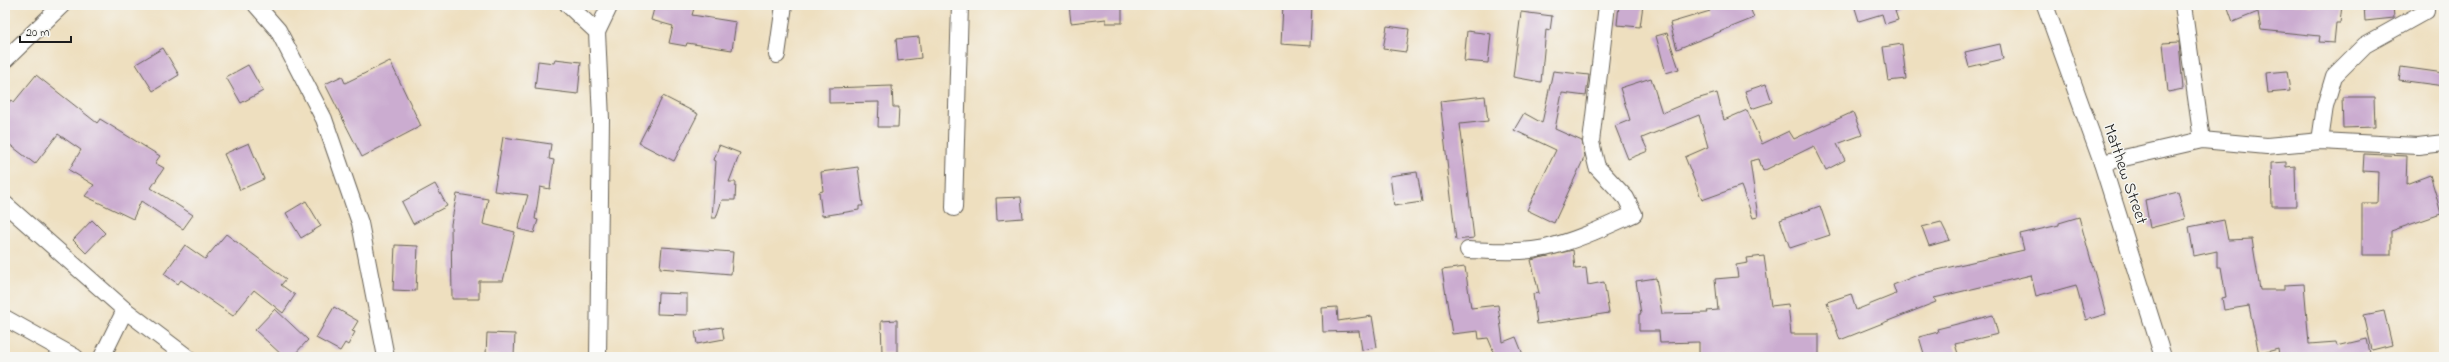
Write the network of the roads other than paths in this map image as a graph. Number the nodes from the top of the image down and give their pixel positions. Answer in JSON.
{"nodes":[{"id":1,"x":62,"y":5,"type":"edge"},
{"id":2,"x":256,"y":5,"type":"edge"},
{"id":3,"x":568,"y":5,"type":"edge"},
{"id":4,"x":610,"y":5,"type":"edge"},
{"id":5,"x":784,"y":5,"type":"edge"},
{"id":6,"x":960,"y":5,"type":"edge"},
{"id":7,"x":1607,"y":5,"type":"edge"},
{"id":8,"x":2045,"y":5,"type":"edge"},
{"id":9,"x":2183,"y":5,"type":"edge"},
{"id":10,"x":2426,"y":5,"type":"edge"},
{"id":11,"x":597,"y":32,"type":"junction"},
{"id":12,"x":777,"y":54,"type":"dead end"},
{"id":13,"x":5,"y":60,"type":"edge"},
{"id":14,"x":2202,"y":140,"type":"junction"},
{"id":15,"x":2320,"y":141,"type":"junction"},
{"id":16,"x":2444,"y":143,"type":"edge"},
{"id":17,"x":2102,"y":163,"type":"junction"},
{"id":18,"x":5,"y":204,"type":"edge"},
{"id":19,"x":954,"y":208,"type":"dead end"},
{"id":20,"x":1468,"y":250,"type":"dead end"},
{"id":21,"x":125,"y":310,"type":"junction"},
{"id":22,"x":5,"y":318,"type":"edge"},
{"id":23,"x":75,"y":357,"type":"edge"},
{"id":24,"x":102,"y":357,"type":"edge"},
{"id":25,"x":187,"y":357,"type":"edge"},
{"id":26,"x":386,"y":357,"type":"edge"},
{"id":27,"x":598,"y":357,"type":"edge"},
{"id":28,"x":2163,"y":357,"type":"edge"}],
"edges":[{"from":1,"to":13,"type":"street"},
{"from":2,"to":26,"type":"street"},
{"from":3,"to":11,"type":"street"},
{"from":4,"to":11,"type":"street"},
{"from":5,"to":12,"type":"street"},
{"from":6,"to":19,"type":"street"},
{"from":7,"to":20,"type":"street"},
{"from":8,"to":17,"type":"street","name":"Matthew Street"},
{"from":9,"to":14,"type":"street"},
{"from":10,"to":15,"type":"street"},
{"from":11,"to":27,"type":"street"},
{"from":14,"to":15,"type":"street"},
{"from":14,"to":17,"type":"street"},
{"from":15,"to":16,"type":"street"},
{"from":17,"to":28,"type":"street","name":"Matthew Street"},
{"from":18,"to":21,"type":"street"},
{"from":21,"to":24,"type":"street"},
{"from":21,"to":25,"type":"street"},
{"from":22,"to":23,"type":"street"}]}
